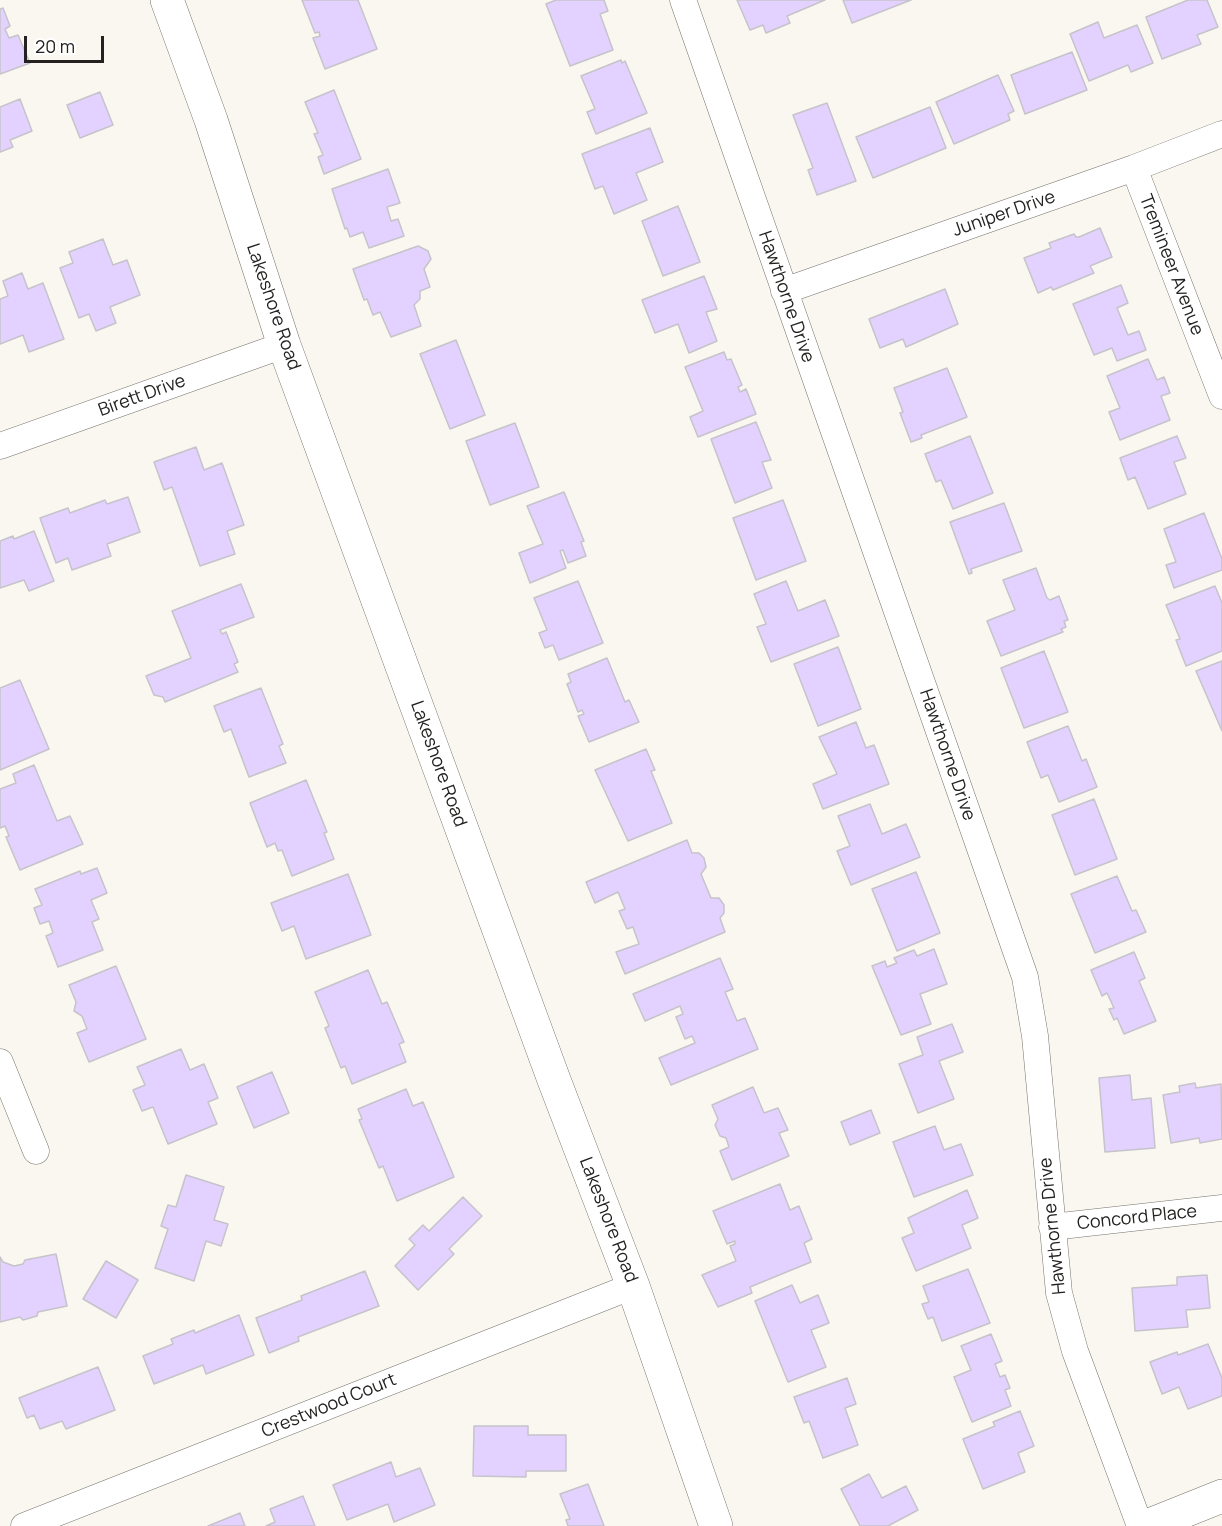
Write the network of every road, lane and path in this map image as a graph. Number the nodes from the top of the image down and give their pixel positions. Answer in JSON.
{"nodes":[{"id":1,"x":167,"y":0,"type":"edge"},
{"id":2,"x":683,"y":0,"type":"edge"},
{"id":3,"x":1222,"y":134,"type":"edge"},
{"id":4,"x":1134,"y":168,"type":"junction"},
{"id":5,"x":784,"y":291,"type":"junction"},
{"id":6,"x":284,"y":345,"type":"junction"},
{"id":7,"x":1222,"y":396,"type":"edge"},
{"id":8,"x":0,"y":446,"type":"edge"},
{"id":9,"x":0,"y":1062,"type":"edge"},
{"id":10,"x":36,"y":1151,"type":"dead end"},
{"id":11,"x":1222,"y":1208,"type":"edge"},
{"id":12,"x":1052,"y":1227,"type":"junction"},
{"id":13,"x":633,"y":1286,"type":"junction"},
{"id":14,"x":1222,"y":1496,"type":"edge"},
{"id":15,"x":24,"y":1526,"type":"edge"},
{"id":16,"x":716,"y":1526,"type":"edge"},
{"id":17,"x":1140,"y":1526,"type":"edge"},
{"id":18,"x":1148,"y":1526,"type":"edge"}],
"edges":[{"from":1,"to":6,"type":"main road","name":"Lakeshore Road"},
{"from":2,"to":5,"type":"street","name":"Hawthorne Drive"},
{"from":3,"to":4,"type":"street","name":"Juniper Drive"},
{"from":4,"to":5,"type":"street","name":"Juniper Drive"},
{"from":4,"to":7,"type":"street","name":"Tremineer Avenue"},
{"from":5,"to":12,"type":"street","name":"Hawthorne Drive"},
{"from":6,"to":8,"type":"street","name":"Birett Drive"},
{"from":6,"to":13,"type":"main road","name":"Lakeshore Road"},
{"from":9,"to":10,"type":"street"},
{"from":11,"to":12,"type":"street","name":"Concord Place"},
{"from":12,"to":17,"type":"street","name":"Hawthorne Drive"},
{"from":13,"to":15,"type":"street","name":"Crestwood Court"},
{"from":13,"to":16,"type":"main road","name":"Lakeshore Road"},
{"from":14,"to":18,"type":"main road"}]}
